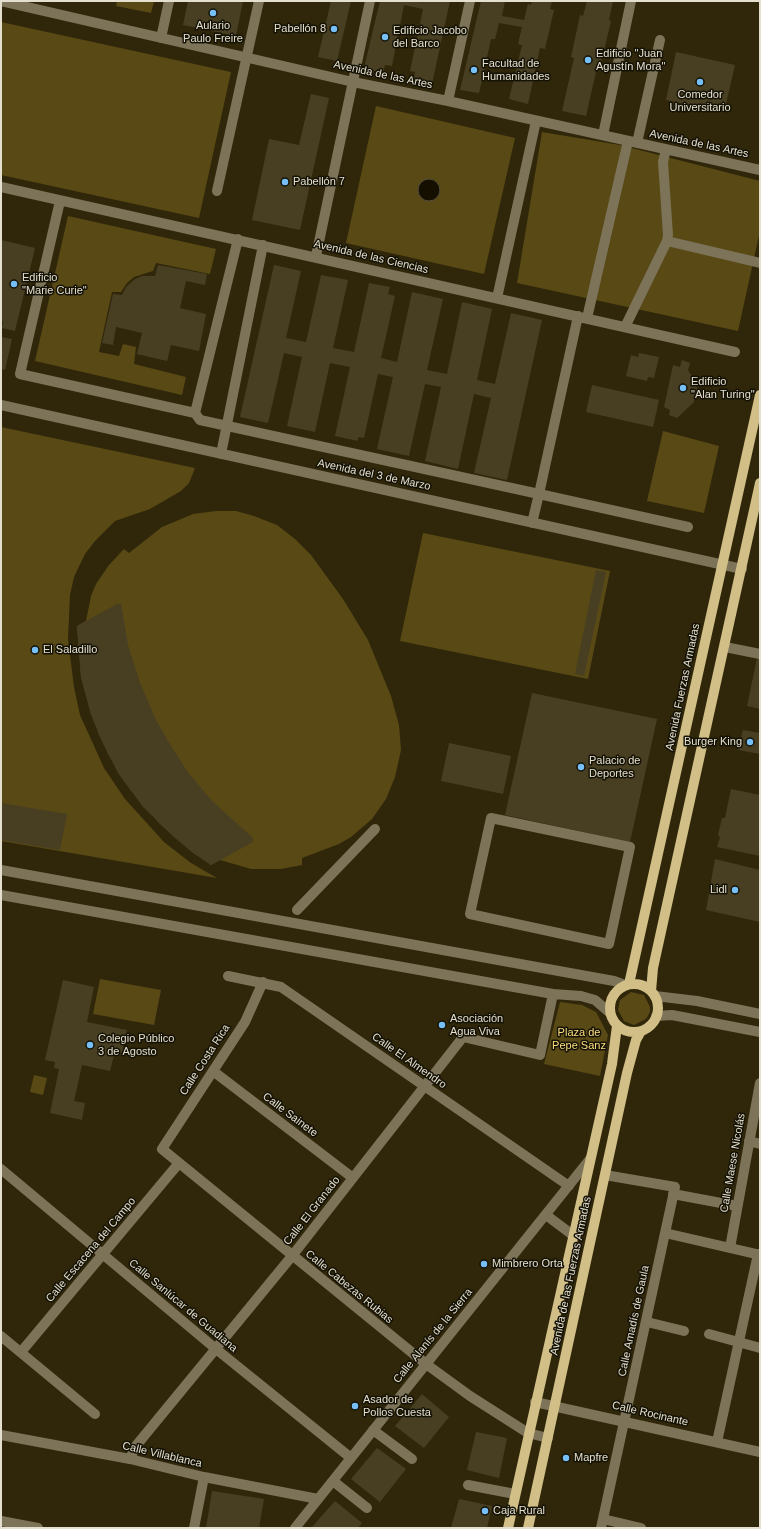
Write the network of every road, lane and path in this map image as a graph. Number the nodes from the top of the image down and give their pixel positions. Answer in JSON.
{"nodes":[{"id":1,"x":1,"y":1,"type":"edge"},
{"id":2,"x":169,"y":1,"type":"edge"},
{"id":3,"x":259,"y":1,"type":"edge"},
{"id":4,"x":370,"y":1,"type":"edge"},
{"id":5,"x":470,"y":1,"type":"edge"},
{"id":6,"x":631,"y":1,"type":"edge"},
{"id":7,"x":161,"y":38,"type":"junction"},
{"id":8,"x":660,"y":40,"type":"dead end"},
{"id":9,"x":246,"y":58,"type":"junction"},
{"id":10,"x":353,"y":82,"type":"junction"},
{"id":11,"x":448,"y":101,"type":"junction"},
{"id":12,"x":536,"y":121,"type":"junction"},
{"id":13,"x":603,"y":135,"type":"junction"},
{"id":14,"x":632,"y":142,"type":"junction"},
{"id":15,"x":666,"y":149,"type":"junction"},
{"id":16,"x":760,"y":170,"type":"edge"},
{"id":17,"x":1,"y":187,"type":"edge"},
{"id":18,"x":217,"y":191,"type":"dead end"},
{"id":19,"x":60,"y":200,"type":"junction"},
{"id":20,"x":238,"y":239,"type":"junction"},
{"id":21,"x":667,"y":241,"type":"junction"},
{"id":22,"x":263,"y":245,"type":"junction"},
{"id":23,"x":316,"y":256,"type":"junction"},
{"id":24,"x":760,"y":263,"type":"edge"},
{"id":25,"x":497,"y":298,"type":"junction"},
{"id":26,"x":582,"y":317,"type":"junction"},
{"id":27,"x":625,"y":327,"type":"junction"},
{"id":28,"x":735,"y":352,"type":"dead end"},
{"id":29,"x":760,"y":395,"type":"edge"},
{"id":30,"x":1,"y":405,"type":"edge"},
{"id":31,"x":196,"y":413,"type":"junction"},
{"id":32,"x":227,"y":426,"type":"junction"},
{"id":33,"x":221,"y":454,"type":"junction"},
{"id":34,"x":760,"y":483,"type":"edge"},
{"id":35,"x":539,"y":494,"type":"junction"},
{"id":36,"x":532,"y":523,"type":"junction"},
{"id":37,"x":688,"y":528,"type":"dead end"},
{"id":38,"x":723,"y":564,"type":"junction"},
{"id":39,"x":742,"y":569,"type":"junction"},
{"id":40,"x":725,"y":647,"type":"junction"},
{"id":41,"x":760,"y":654,"type":"edge"},
{"id":42,"x":491,"y":818,"type":"joint"},
{"id":43,"x":375,"y":829,"type":"dead end"},
{"id":44,"x":1,"y":870,"type":"edge"},
{"id":45,"x":1,"y":895,"type":"edge"},
{"id":46,"x":297,"y":910,"type":"dead end"},
{"id":47,"x":228,"y":976,"type":"dead end"},
{"id":48,"x":263,"y":982,"type":"junction"},
{"id":49,"x":627,"y":985,"type":"junction"},
{"id":50,"x":653,"y":993,"type":"junction"},
{"id":51,"x":553,"y":994,"type":"junction"},
{"id":52,"x":610,"y":1013,"type":"junction"},
{"id":53,"x":760,"y":1014,"type":"edge"},
{"id":54,"x":656,"y":1016,"type":"junction"},
{"id":55,"x":617,"y":1026,"type":"junction"},
{"id":56,"x":641,"y":1031,"type":"junction"},
{"id":57,"x":760,"y":1032,"type":"edge"},
{"id":58,"x":213,"y":1071,"type":"junction"},
{"id":59,"x":760,"y":1084,"type":"edge"},
{"id":60,"x":425,"y":1086,"type":"junction"},
{"id":61,"x":749,"y":1141,"type":"junction"},
{"id":62,"x":760,"y":1144,"type":"edge"},
{"id":63,"x":162,"y":1149,"type":"joint"},
{"id":64,"x":590,"y":1159,"type":"junction"},
{"id":65,"x":179,"y":1163,"type":"junction"},
{"id":66,"x":1,"y":1169,"type":"edge"},
{"id":67,"x":606,"y":1174,"type":"junction"},
{"id":68,"x":353,"y":1178,"type":"junction"},
{"id":69,"x":569,"y":1186,"type":"junction"},
{"id":70,"x":673,"y":1194,"type":"junction"},
{"id":71,"x":737,"y":1206,"type":"junction"},
{"id":72,"x":546,"y":1215,"type":"junction"},
{"id":73,"x":665,"y":1233,"type":"junction"},
{"id":74,"x":574,"y":1236,"type":"junction"},
{"id":75,"x":730,"y":1248,"type":"junction"},
{"id":76,"x":103,"y":1255,"type":"junction"},
{"id":77,"x":759,"y":1255,"type":"edge"},
{"id":78,"x":292,"y":1256,"type":"junction"},
{"id":79,"x":647,"y":1322,"type":"junction"},
{"id":80,"x":684,"y":1331,"type":"dead end"},
{"id":81,"x":708,"y":1334,"type":"dead end"},
{"id":82,"x":1,"y":1336,"type":"edge"},
{"id":83,"x":739,"y":1342,"type":"junction"},
{"id":84,"x":760,"y":1348,"type":"edge"},
{"id":85,"x":216,"y":1349,"type":"junction"},
{"id":86,"x":21,"y":1352,"type":"junction"},
{"id":87,"x":426,"y":1364,"type":"junction"},
{"id":88,"x":535,"y":1402,"type":"junction"},
{"id":89,"x":555,"y":1406,"type":"junction"},
{"id":90,"x":95,"y":1414,"type":"dead end"},
{"id":91,"x":625,"y":1421,"type":"junction"},
{"id":92,"x":373,"y":1430,"type":"junction"},
{"id":93,"x":528,"y":1433,"type":"junction"},
{"id":94,"x":1,"y":1435,"type":"edge"},
{"id":95,"x":548,"y":1438,"type":"junction"},
{"id":96,"x":718,"y":1442,"type":"junction"},
{"id":97,"x":760,"y":1452,"type":"edge"},
{"id":98,"x":351,"y":1458,"type":"junction"},
{"id":99,"x":130,"y":1459,"type":"junction"},
{"id":100,"x":412,"y":1459,"type":"dead end"},
{"id":101,"x":204,"y":1477,"type":"junction"},
{"id":102,"x":333,"y":1481,"type":"junction"},
{"id":103,"x":468,"y":1485,"type":"dead end"},
{"id":104,"x":515,"y":1494,"type":"junction"},
{"id":105,"x":318,"y":1499,"type":"junction"},
{"id":106,"x":367,"y":1508,"type":"dead end"},
{"id":107,"x":1,"y":1521,"type":"edge"},
{"id":108,"x":602,"y":1523,"type":"edge"},
{"id":109,"x":38,"y":1528,"type":"edge"},
{"id":110,"x":194,"y":1528,"type":"edge"},
{"id":111,"x":295,"y":1528,"type":"edge"},
{"id":112,"x":508,"y":1528,"type":"edge"},
{"id":113,"x":528,"y":1528,"type":"edge"},
{"id":114,"x":641,"y":1528,"type":"edge"}],
"edges":[{"from":1,"to":7,"type":"street","name":"Avenida de las Artes"},
{"from":2,"to":7,"type":"street"},
{"from":3,"to":9,"type":"street"},
{"from":4,"to":10,"type":"street"},
{"from":5,"to":11,"type":"street"},
{"from":6,"to":13,"type":"street"},
{"from":7,"to":9,"type":"street","name":"Avenida de las Artes"},
{"from":8,"to":14,"type":"street"},
{"from":9,"to":10,"type":"street","name":"Avenida de las Artes"},
{"from":9,"to":18,"type":"street"},
{"from":10,"to":11,"type":"street","name":"Avenida de las Artes"},
{"from":10,"to":23,"type":"street"},
{"from":11,"to":12,"type":"street","name":"Avenida de las Artes"},
{"from":12,"to":13,"type":"street","name":"Avenida de las Artes"},
{"from":12,"to":25,"type":"street"},
{"from":13,"to":14,"type":"street","name":"Avenida de las Artes"},
{"from":14,"to":15,"type":"street","name":"Avenida de las Artes"},
{"from":14,"to":26,"type":"street"},
{"from":15,"to":16,"type":"street","name":"Avenida de las Artes"},
{"from":15,"to":21,"type":"street"},
{"from":17,"to":19,"type":"street","name":"Avenida de las Ciencias"},
{"from":19,"to":20,"type":"street","name":"Avenida de las Ciencias"},
{"from":19,"to":31,"type":"street"},
{"from":20,"to":22,"type":"street","name":"Avenida de las Ciencias"},
{"from":20,"to":31,"type":"street"},
{"from":21,"to":24,"type":"street"},
{"from":21,"to":27,"type":"street"},
{"from":22,"to":23,"type":"street","name":"Avenida de las Ciencias"},
{"from":22,"to":32,"type":"street"},
{"from":23,"to":25,"type":"street","name":"Avenida de las Ciencias"},
{"from":25,"to":26,"type":"street","name":"Avenida de las Ciencias"},
{"from":26,"to":27,"type":"street","name":"Avenida de las Ciencias"},
{"from":26,"to":35,"type":"street"},
{"from":27,"to":28,"type":"street","name":"Avenida de las Ciencias"},
{"from":29,"to":38,"type":"main road","name":"Avenida Fuerzas Armadas"},
{"from":30,"to":33,"type":"street","name":"Avenida del 3 de Marzo"},
{"from":31,"to":32,"type":"street"},
{"from":32,"to":33,"type":"street"},
{"from":32,"to":35,"type":"street"},
{"from":33,"to":36,"type":"street","name":"Avenida del 3 de Marzo"},
{"from":34,"to":39,"type":"main road"},
{"from":35,"to":36,"type":"street"},
{"from":35,"to":37,"type":"street"},
{"from":36,"to":38,"type":"street","name":"Avenida del 3 de Marzo"},
{"from":38,"to":39,"type":"street","name":"Avenida del 3 de Marzo"},
{"from":38,"to":49,"type":"main road","name":"Avenida Fuerzas Armadas"},
{"from":39,"to":40,"type":"main road"},
{"from":40,"to":41,"type":"street"},
{"from":40,"to":50,"type":"main road"},
{"from":42,"to":42,"type":"street"},
{"from":43,"to":46,"type":"street"},
{"from":44,"to":49,"type":"street"},
{"from":45,"to":51,"type":"street"},
{"from":47,"to":48,"type":"street","name":"Calle El Almendro"},
{"from":48,"to":58,"type":"street","name":"Calle Costa Rica"},
{"from":48,"to":60,"type":"street","name":"Calle El Almendro"},
{"from":49,"to":50,"type":"main road"},
{"from":49,"to":52,"type":"main road"},
{"from":50,"to":53,"type":"street"},
{"from":50,"to":54,"type":"main road"},
{"from":51,"to":52,"type":"street"},
{"from":51,"to":60,"type":"street","name":"Calle El Granado"},
{"from":52,"to":55,"type":"main road"},
{"from":54,"to":56,"type":"main road"},
{"from":54,"to":57,"type":"street"},
{"from":55,"to":56,"type":"main road"},
{"from":55,"to":64,"type":"main road","name":"Avenida de las Fuerzas Armadas"},
{"from":56,"to":67,"type":"main road","name":"Avenida de las Fuerzas Armadas"},
{"from":58,"to":63,"type":"street","name":"Calle Costa Rica"},
{"from":58,"to":68,"type":"street","name":"Calle Sainete"},
{"from":59,"to":61,"type":"street","name":"Calle Maese Nicolás"},
{"from":60,"to":68,"type":"street","name":"Calle El Granado"},
{"from":60,"to":69,"type":"street","name":"Calle El Almendro"},
{"from":61,"to":62,"type":"street"},
{"from":61,"to":71,"type":"street","name":"Calle Maese Nicolás"},
{"from":63,"to":65,"type":"street","name":"Calle Cabezas Rubias"},
{"from":64,"to":69,"type":"street","name":"Calle Alanís de la Sierra"},
{"from":64,"to":74,"type":"main road","name":"Avenida de las Fuerzas Armadas"},
{"from":65,"to":76,"type":"street","name":"Calle Escacena del Campo"},
{"from":65,"to":78,"type":"street","name":"Calle Cabezas Rubias"},
{"from":66,"to":76,"type":"street","name":"Calle Sanlúcar de Guadiana"},
{"from":67,"to":70,"type":"street"},
{"from":67,"to":89,"type":"main road","name":"Avenida de las Fuerzas Armadas"},
{"from":68,"to":78,"type":"street","name":"Calle El Granado"},
{"from":69,"to":72,"type":"street","name":"Calle Alanís de la Sierra"},
{"from":70,"to":71,"type":"street"},
{"from":70,"to":73,"type":"street","name":"Calle Amadís de Gaula"},
{"from":71,"to":75,"type":"street","name":"Calle Maese Nicolás"},
{"from":72,"to":74,"type":"street","name":"Avenida de las Fuerzas Armadas"},
{"from":72,"to":87,"type":"street","name":"Calle Alanís de la Sierra"},
{"from":73,"to":75,"type":"street"},
{"from":73,"to":79,"type":"street","name":"Calle Amadís de Gaula"},
{"from":74,"to":88,"type":"main road","name":"Avenida de las Fuerzas Armadas"},
{"from":75,"to":77,"type":"street"},
{"from":76,"to":85,"type":"street","name":"Calle Sanlúcar de Guadiana"},
{"from":76,"to":86,"type":"street","name":"Calle Escacena del Campo"},
{"from":77,"to":83,"type":"street"},
{"from":78,"to":85,"type":"street","name":"Calle El Granado"},
{"from":78,"to":87,"type":"street","name":"Calle Cabezas Rubias"},
{"from":79,"to":80,"type":"street"},
{"from":79,"to":91,"type":"street","name":"Calle Amadís de Gaula"},
{"from":81,"to":83,"type":"street"},
{"from":82,"to":86,"type":"street"},
{"from":83,"to":84,"type":"street"},
{"from":83,"to":96,"type":"street"},
{"from":85,"to":98,"type":"street","name":"Calle Sanlúcar de Guadiana"},
{"from":85,"to":99,"type":"street","name":"Calle El Granado"},
{"from":86,"to":90,"type":"street"},
{"from":87,"to":92,"type":"street","name":"Calle Alanís de la Sierra"},
{"from":87,"to":93,"type":"street","name":"Calle Cabezas Rubias"},
{"from":88,"to":89,"type":"street","name":"Calle Rocinante"},
{"from":88,"to":93,"type":"main road","name":"Avenida de las Fuerzas Armadas"},
{"from":89,"to":91,"type":"street","name":"Calle Rocinante"},
{"from":89,"to":95,"type":"main road","name":"Avenida de las Fuerzas Armadas"},
{"from":91,"to":96,"type":"street","name":"Calle Rocinante"},
{"from":91,"to":108,"type":"street","name":"Calle Amadís de Gaula"},
{"from":92,"to":98,"type":"street","name":"Calle Alanís de la Sierra"},
{"from":92,"to":100,"type":"street"},
{"from":93,"to":95,"type":"street","name":"Calle Cabezas Rubias"},
{"from":93,"to":104,"type":"main road","name":"Avenida de las Fuerzas Armadas"},
{"from":94,"to":99,"type":"street","name":"Calle Villablanca"},
{"from":95,"to":113,"type":"main road","name":"Avenida de las Fuerzas Armadas"},
{"from":96,"to":97,"type":"street","name":"Calle Rocinante"},
{"from":98,"to":102,"type":"street","name":"Calle Alanís de la Sierra"},
{"from":99,"to":101,"type":"street","name":"Calle Villablanca"},
{"from":101,"to":105,"type":"street","name":"Calle Villablanca"},
{"from":101,"to":110,"type":"street"},
{"from":102,"to":105,"type":"street","name":"Calle Alanís de la Sierra"},
{"from":102,"to":106,"type":"street"},
{"from":103,"to":104,"type":"street"},
{"from":104,"to":112,"type":"main road","name":"Avenida de las Fuerzas Armadas"},
{"from":105,"to":111,"type":"street","name":"Calle Alanís de la Sierra"},
{"from":107,"to":109,"type":"street"},
{"from":108,"to":114,"type":"street"}]}
